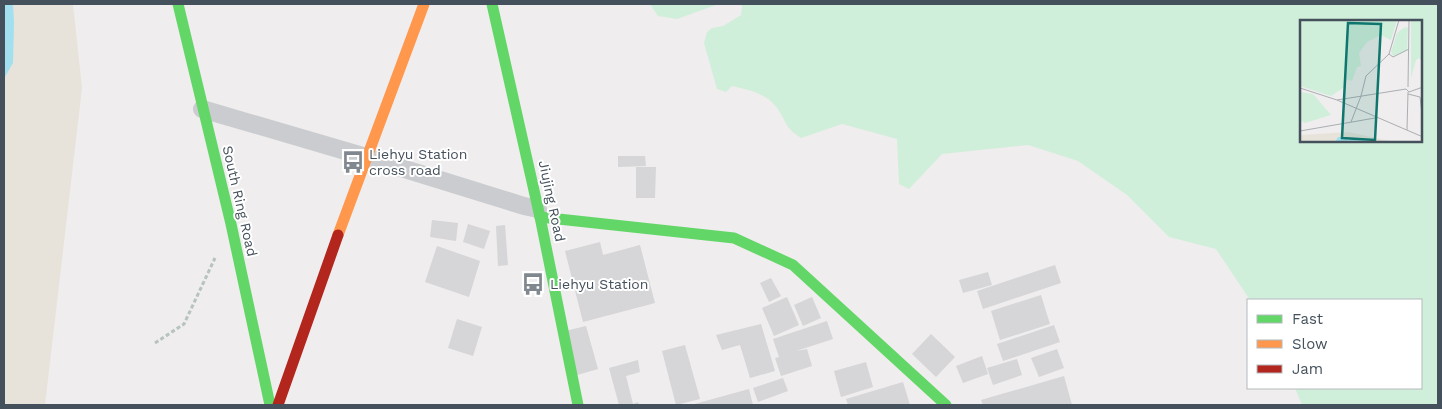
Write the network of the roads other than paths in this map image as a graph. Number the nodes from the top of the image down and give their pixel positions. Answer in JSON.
{"nodes":[{"id":1,"x":178,"y":4,"type":"edge"},
{"id":2,"x":424,"y":4,"type":"edge"},
{"id":3,"x":492,"y":4,"type":"edge"},
{"id":4,"x":202,"y":110,"type":"junction"},
{"id":5,"x":366,"y":157,"type":"junction"},
{"id":6,"x":539,"y":213,"type":"junction"},
{"id":7,"x":270,"y":405,"type":"edge"},
{"id":8,"x":278,"y":405,"type":"edge"},
{"id":9,"x":578,"y":405,"type":"edge"},
{"id":10,"x":946,"y":405,"type":"edge"}],
"edges":[{"from":1,"to":4,"type":"street","name":"South Ring Road"},
{"from":2,"to":5,"type":"street"},
{"from":3,"to":6,"type":"street","name":"Jiujing Road"},
{"from":4,"to":5,"type":"street"},
{"from":4,"to":7,"type":"street","name":"South Ring Road"},
{"from":5,"to":6,"type":"street"},
{"from":5,"to":8,"type":"street"},
{"from":6,"to":9,"type":"street","name":"Jiujing Road"},
{"from":6,"to":10,"type":"street"}]}
